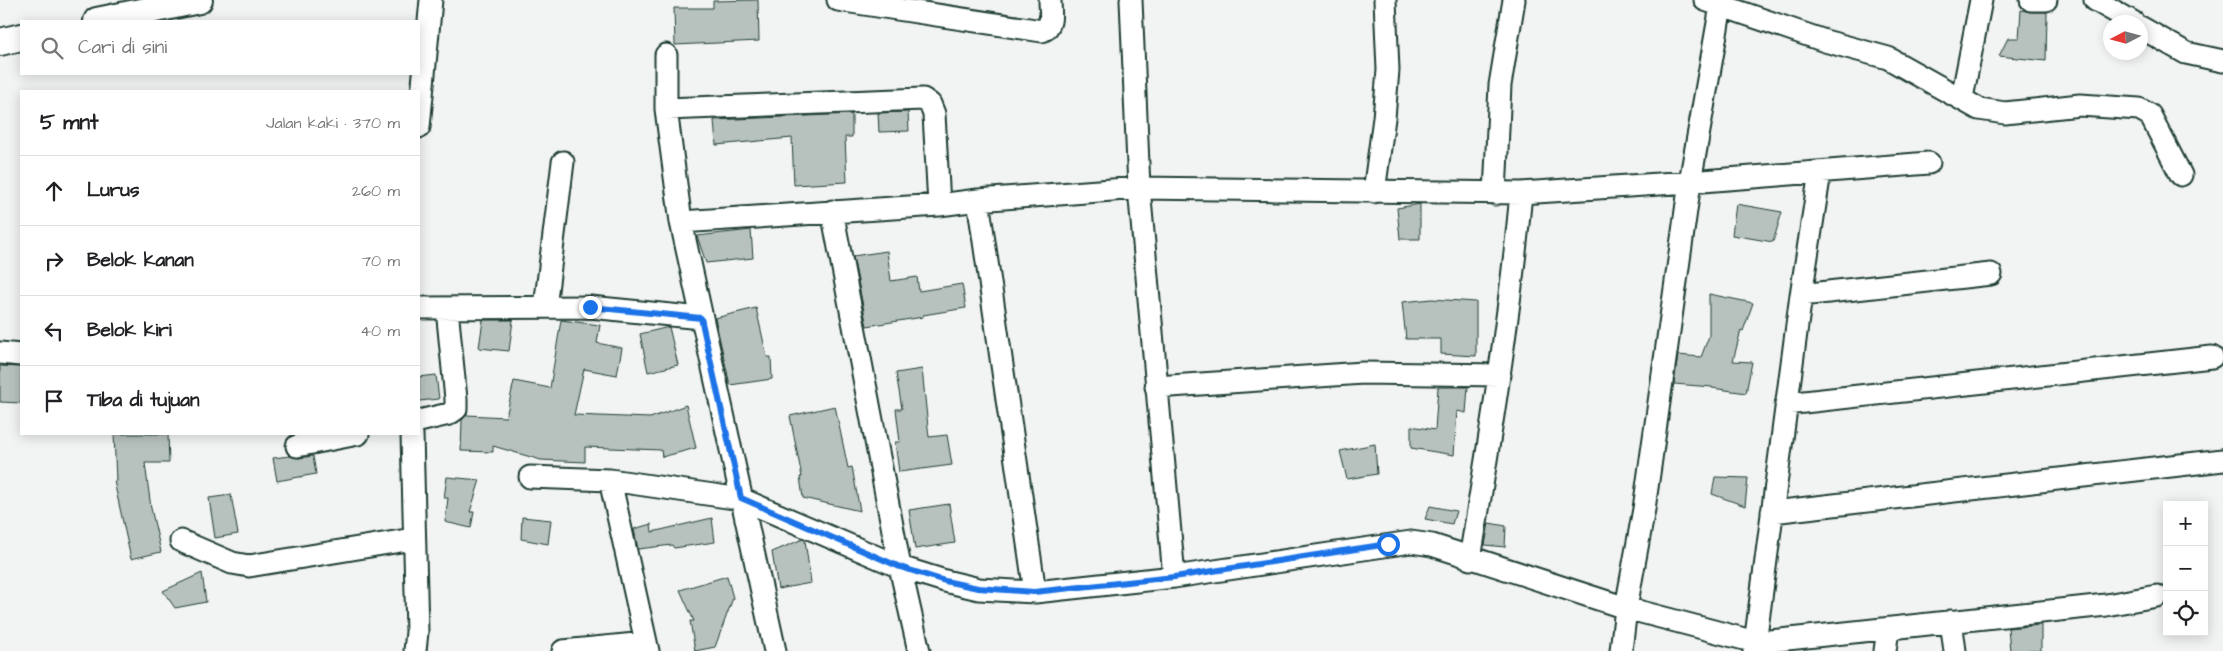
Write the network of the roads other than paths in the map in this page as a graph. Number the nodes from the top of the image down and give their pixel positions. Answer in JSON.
{"nodes":[{"id":1,"x":198,"y":0,"type":"edge"},
{"id":2,"x":431,"y":0,"type":"edge"},
{"id":3,"x":838,"y":0,"type":"edge"},
{"id":4,"x":1050,"y":0,"type":"edge"},
{"id":5,"x":1131,"y":0,"type":"edge"},
{"id":6,"x":1385,"y":0,"type":"edge"},
{"id":7,"x":1514,"y":0,"type":"edge"},
{"id":8,"x":1981,"y":0,"type":"edge"},
{"id":9,"x":2031,"y":0,"type":"edge"},
{"id":10,"x":2046,"y":0,"type":"edge"},
{"id":11,"x":2095,"y":0,"type":"edge"},
{"id":12,"x":1716,"y":2,"type":"edge"},
{"id":13,"x":2121,"y":15,"type":"edge"},
{"id":14,"x":102,"y":20,"type":"edge"},
{"id":15,"x":2148,"y":32,"type":"edge"},
{"id":16,"x":20,"y":37,"type":"edge"},
{"id":17,"x":0,"y":42,"type":"edge"},
{"id":18,"x":666,"y":55,"type":"dead end"},
{"id":19,"x":2223,"y":61,"type":"edge"},
{"id":20,"x":1962,"y":98,"type":"junction"},
{"id":21,"x":666,"y":109,"type":"junction"},
{"id":22,"x":420,"y":116,"type":"edge"},
{"id":23,"x":563,"y":162,"type":"dead end"},
{"id":24,"x":1929,"y":163,"type":"dead end"},
{"id":25,"x":1820,"y":172,"type":"junction"},
{"id":26,"x":2181,"y":175,"type":"dead end"},
{"id":27,"x":1690,"y":182,"type":"junction"},
{"id":28,"x":1139,"y":188,"type":"junction"},
{"id":29,"x":1374,"y":192,"type":"junction"},
{"id":30,"x":1522,"y":192,"type":"junction"},
{"id":31,"x":1495,"y":194,"type":"junction"},
{"id":32,"x":978,"y":200,"type":"junction"},
{"id":33,"x":939,"y":205,"type":"junction"},
{"id":34,"x":832,"y":211,"type":"junction"},
{"id":35,"x":681,"y":222,"type":"junction"},
{"id":36,"x":1991,"y":274,"type":"dead end"},
{"id":37,"x":1801,"y":296,"type":"junction"},
{"id":38,"x":544,"y":306,"type":"junction"},
{"id":39,"x":420,"y":308,"type":"edge"},
{"id":40,"x":447,"y":309,"type":"junction"},
{"id":41,"x":701,"y":318,"type":"junction"},
{"id":42,"x":2212,"y":357,"type":"dead end"},
{"id":43,"x":1500,"y":375,"type":"junction"},
{"id":44,"x":1156,"y":387,"type":"junction"},
{"id":45,"x":1786,"y":404,"type":"junction"},
{"id":46,"x":420,"y":422,"type":"edge"},
{"id":47,"x":353,"y":435,"type":"edge"},
{"id":48,"x":412,"y":435,"type":"edge"},
{"id":49,"x":297,"y":446,"type":"dead end"},
{"id":50,"x":2223,"y":460,"type":"edge"},
{"id":51,"x":530,"y":477,"type":"dead end"},
{"id":52,"x":610,"y":480,"type":"junction"},
{"id":53,"x":741,"y":498,"type":"junction"},
{"id":54,"x":1772,"y":512,"type":"junction"},
{"id":55,"x":413,"y":539,"type":"junction"},
{"id":56,"x":182,"y":541,"type":"dead end"},
{"id":57,"x":1470,"y":559,"type":"junction"},
{"id":58,"x":900,"y":567,"type":"junction"},
{"id":59,"x":1174,"y":577,"type":"junction"},
{"id":60,"x":1034,"y":592,"type":"junction"},
{"id":61,"x":2157,"y":596,"type":"dead end"},
{"id":62,"x":1626,"y":608,"type":"junction"},
{"id":63,"x":1951,"y":621,"type":"junction"},
{"id":64,"x":1888,"y":629,"type":"junction"},
{"id":65,"x":1755,"y":646,"type":"edge"},
{"id":66,"x":647,"y":647,"type":"edge"},
{"id":67,"x":414,"y":651,"type":"edge"},
{"id":68,"x":563,"y":651,"type":"edge"},
{"id":69,"x":775,"y":651,"type":"edge"},
{"id":70,"x":919,"y":651,"type":"edge"},
{"id":71,"x":1621,"y":651,"type":"edge"},
{"id":72,"x":1885,"y":651,"type":"edge"},
{"id":73,"x":1955,"y":651,"type":"edge"}],
"edges":[{"from":1,"to":14,"type":"street"},
{"from":2,"to":22,"type":"street"},
{"from":3,"to":4,"type":"street"},
{"from":5,"to":28,"type":"street"},
{"from":6,"to":29,"type":"street"},
{"from":7,"to":31,"type":"street"},
{"from":8,"to":20,"type":"street"},
{"from":9,"to":10,"type":"street"},
{"from":11,"to":13,"type":"street"},
{"from":12,"to":20,"type":"street"},
{"from":12,"to":27,"type":"street"},
{"from":15,"to":19,"type":"street"},
{"from":16,"to":17,"type":"street"},
{"from":18,"to":21,"type":"street"},
{"from":20,"to":26,"type":"street"},
{"from":21,"to":33,"type":"street"},
{"from":21,"to":35,"type":"street"},
{"from":23,"to":38,"type":"street"},
{"from":24,"to":25,"type":"street"},
{"from":25,"to":27,"type":"street"},
{"from":25,"to":37,"type":"street"},
{"from":27,"to":30,"type":"street"},
{"from":27,"to":62,"type":"street"},
{"from":28,"to":29,"type":"street"},
{"from":28,"to":32,"type":"street"},
{"from":28,"to":44,"type":"street"},
{"from":29,"to":31,"type":"street"},
{"from":30,"to":31,"type":"street"},
{"from":30,"to":43,"type":"street"},
{"from":32,"to":33,"type":"street"},
{"from":32,"to":60,"type":"street"},
{"from":33,"to":34,"type":"street"},
{"from":34,"to":35,"type":"street"},
{"from":34,"to":58,"type":"street"},
{"from":35,"to":41,"type":"street"},
{"from":36,"to":37,"type":"street"},
{"from":37,"to":45,"type":"street"},
{"from":38,"to":40,"type":"street"},
{"from":38,"to":41,"type":"street"},
{"from":39,"to":40,"type":"street"},
{"from":40,"to":46,"type":"street"},
{"from":41,"to":53,"type":"street"},
{"from":42,"to":45,"type":"street"},
{"from":43,"to":44,"type":"street"},
{"from":43,"to":57,"type":"street"},
{"from":44,"to":59,"type":"street"},
{"from":45,"to":54,"type":"street"},
{"from":47,"to":49,"type":"street"},
{"from":48,"to":55,"type":"street"},
{"from":50,"to":54,"type":"street"},
{"from":51,"to":52,"type":"street"},
{"from":52,"to":53,"type":"street"},
{"from":52,"to":66,"type":"street"},
{"from":53,"to":58,"type":"street"},
{"from":53,"to":69,"type":"street"},
{"from":54,"to":65,"type":"street"},
{"from":55,"to":56,"type":"street"},
{"from":55,"to":67,"type":"street"},
{"from":57,"to":59,"type":"street"},
{"from":57,"to":62,"type":"street"},
{"from":58,"to":60,"type":"street"},
{"from":58,"to":70,"type":"street"},
{"from":59,"to":60,"type":"street"},
{"from":61,"to":63,"type":"street"},
{"from":62,"to":65,"type":"street"},
{"from":62,"to":71,"type":"street"},
{"from":63,"to":64,"type":"street"},
{"from":63,"to":73,"type":"street"},
{"from":64,"to":65,"type":"street"},
{"from":64,"to":72,"type":"street"},
{"from":66,"to":68,"type":"street"}]}
